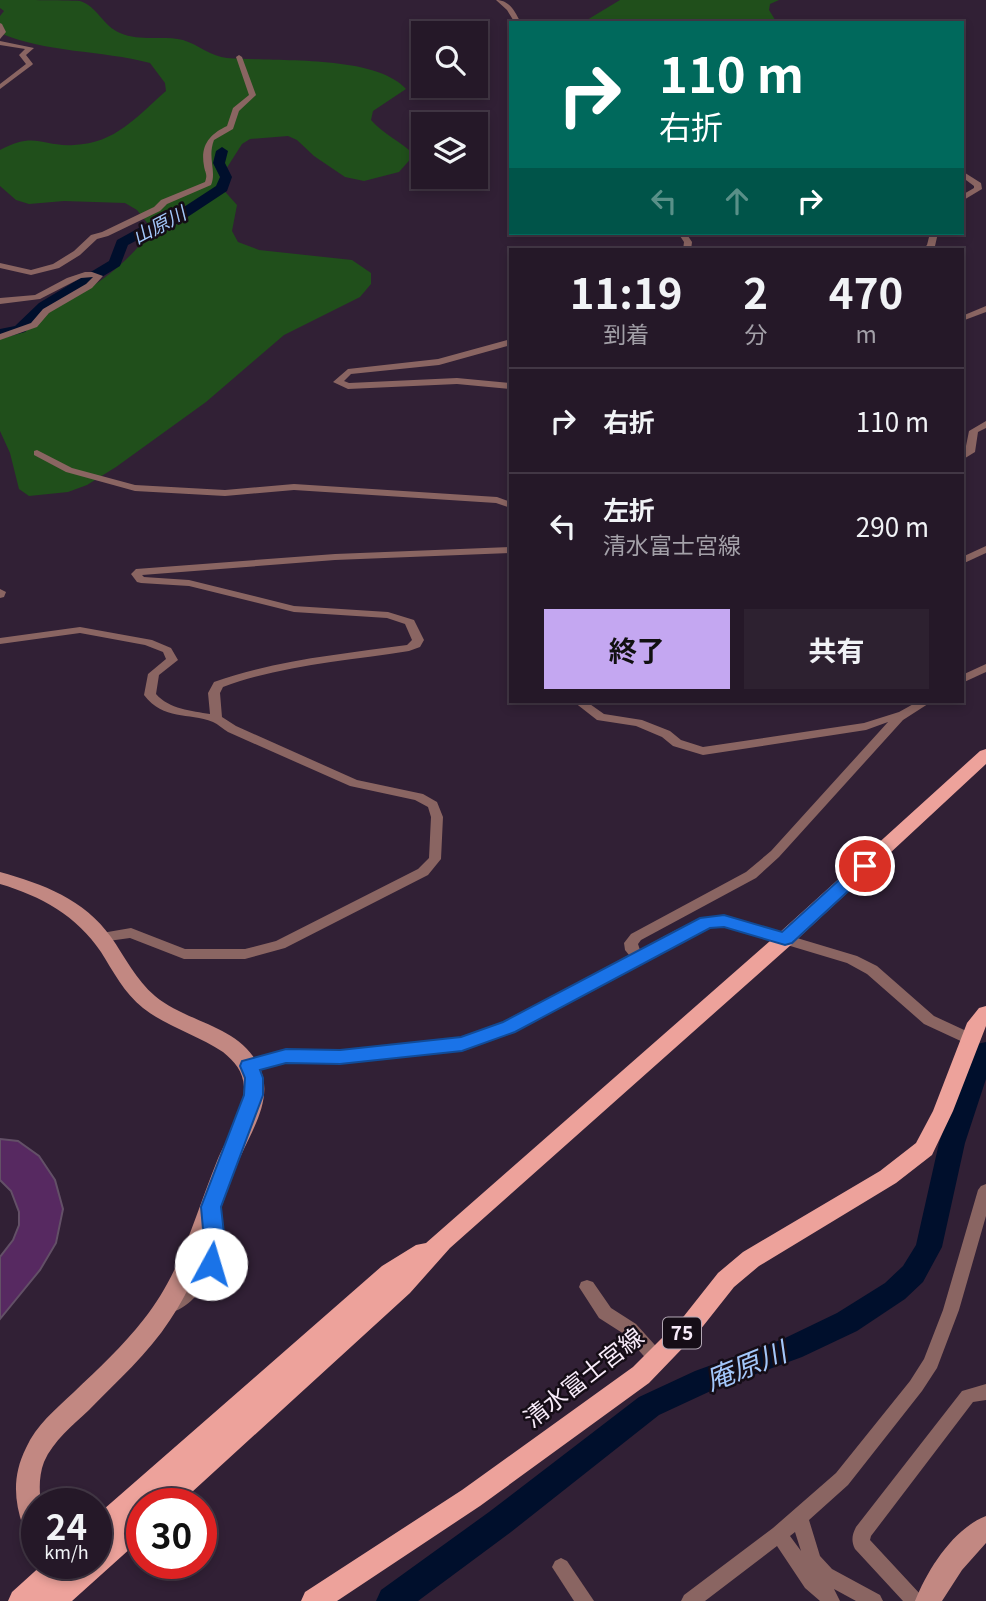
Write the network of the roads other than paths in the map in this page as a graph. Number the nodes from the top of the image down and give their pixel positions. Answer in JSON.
{"nodes":[{"id":1,"x":499,"y":0,"type":"edge"},
{"id":2,"x":517,"y":21,"type":"edge"},
{"id":3,"x":0,"y":25,"type":"edge"},
{"id":4,"x":0,"y":37,"type":"edge"},
{"id":5,"x":0,"y":43,"type":"edge"},
{"id":6,"x":239,"y":57,"type":"dead end"},
{"id":7,"x":0,"y":87,"type":"edge"},
{"id":8,"x":964,"y":174,"type":"edge"},
{"id":9,"x":964,"y":198,"type":"edge"},
{"id":10,"x":0,"y":265,"type":"edge"},
{"id":11,"x":0,"y":301,"type":"edge"},
{"id":12,"x":986,"y":309,"type":"edge"},
{"id":13,"x":964,"y":318,"type":"edge"},
{"id":14,"x":0,"y":337,"type":"edge"},
{"id":15,"x":509,"y":343,"type":"edge"},
{"id":16,"x":509,"y":386,"type":"edge"},
{"id":17,"x":986,"y":424,"type":"edge"},
{"id":18,"x":37,"y":453,"type":"dead end"},
{"id":19,"x":964,"y":456,"type":"edge"},
{"id":20,"x":509,"y":504,"type":"edge"},
{"id":21,"x":986,"y":549,"type":"edge"},
{"id":22,"x":509,"y":550,"type":"edge"},
{"id":23,"x":964,"y":560,"type":"edge"},
{"id":24,"x":0,"y":641,"type":"edge"},
{"id":25,"x":986,"y":667,"type":"edge"},
{"id":26,"x":964,"y":679,"type":"edge"},
{"id":27,"x":581,"y":703,"type":"edge"},
{"id":28,"x":923,"y":703,"type":"edge"},
{"id":29,"x":900,"y":717,"type":"junction"},
{"id":30,"x":216,"y":719,"type":"junction"},
{"id":31,"x":986,"y":755,"type":"edge"},
{"id":32,"x":0,"y":878,"type":"edge"},
{"id":33,"x":101,"y":937,"type":"junction"},
{"id":34,"x":785,"y":939,"type":"junction"},
{"id":35,"x":639,"y":957,"type":"junction"},
{"id":36,"x":986,"y":1013,"type":"edge"},
{"id":37,"x":970,"y":1039,"type":"junction"},
{"id":38,"x":249,"y":1066,"type":"junction"},
{"id":39,"x":986,"y":1190,"type":"edge"},
{"id":40,"x":442,"y":1241,"type":"junction"},
{"id":41,"x":587,"y":1287,"type":"dead end"},
{"id":42,"x":657,"y":1359,"type":"junction"},
{"id":43,"x":986,"y":1392,"type":"edge"},
{"id":44,"x":28,"y":1488,"type":"edge"},
{"id":45,"x":179,"y":1488,"type":"edge"},
{"id":46,"x":799,"y":1517,"type":"junction"},
{"id":47,"x":112,"y":1519,"type":"edge"},
{"id":48,"x":986,"y":1528,"type":"edge"},
{"id":49,"x":779,"y":1534,"type":"junction"},
{"id":50,"x":126,"y":1536,"type":"edge"},
{"id":51,"x":112,"y":1548,"type":"edge"},
{"id":52,"x":561,"y":1567,"type":"dead end"},
{"id":53,"x":57,"y":1582,"type":"edge"},
{"id":54,"x":21,"y":1601,"type":"edge"},
{"id":55,"x":314,"y":1601,"type":"edge"},
{"id":56,"x":585,"y":1601,"type":"edge"},
{"id":57,"x":690,"y":1601,"type":"edge"},
{"id":58,"x":831,"y":1601,"type":"edge"},
{"id":59,"x":874,"y":1601,"type":"edge"},
{"id":60,"x":915,"y":1601,"type":"edge"},
{"id":61,"x":928,"y":1601,"type":"edge"}],
"edges":[{"from":1,"to":2,"type":"street"},
{"from":3,"to":4,"type":"street"},
{"from":5,"to":7,"type":"street"},
{"from":6,"to":10,"type":"street"},
{"from":8,"to":9,"type":"street"},
{"from":11,"to":14,"type":"street"},
{"from":12,"to":13,"type":"street"},
{"from":15,"to":16,"type":"street"},
{"from":17,"to":19,"type":"street"},
{"from":18,"to":20,"type":"street"},
{"from":21,"to":23,"type":"street"},
{"from":22,"to":30,"type":"street"},
{"from":24,"to":30,"type":"street"},
{"from":25,"to":26,"type":"street"},
{"from":27,"to":29,"type":"street"},
{"from":28,"to":29,"type":"street"},
{"from":29,"to":35,"type":"street"},
{"from":30,"to":33,"type":"street"},
{"from":31,"to":34,"type":"main road"},
{"from":32,"to":33,"type":"street"},
{"from":33,"to":38,"type":"street"},
{"from":34,"to":35,"type":"street"},
{"from":34,"to":37,"type":"street"},
{"from":34,"to":40,"type":"main road"},
{"from":35,"to":38,"type":"street"},
{"from":36,"to":37,"type":"main road","name":"清水富士宮線","number":"75"},
{"from":37,"to":42,"type":"main road","name":"清水富士宮線","number":"75"},
{"from":38,"to":44,"type":"street"},
{"from":39,"to":46,"type":"street"},
{"from":40,"to":45,"type":"main road"},
{"from":40,"to":47,"type":"main road"},
{"from":41,"to":42,"type":"street"},
{"from":42,"to":55,"type":"main road","name":"清水富士宮線","number":"75"},
{"from":43,"to":60,"type":"street"},
{"from":46,"to":49,"type":"street"},
{"from":46,"to":59,"type":"street"},
{"from":48,"to":61,"type":"street"},
{"from":49,"to":57,"type":"street"},
{"from":49,"to":58,"type":"street"},
{"from":50,"to":51,"type":"main road"},
{"from":52,"to":56,"type":"street"},
{"from":53,"to":54,"type":"main road"}]}
